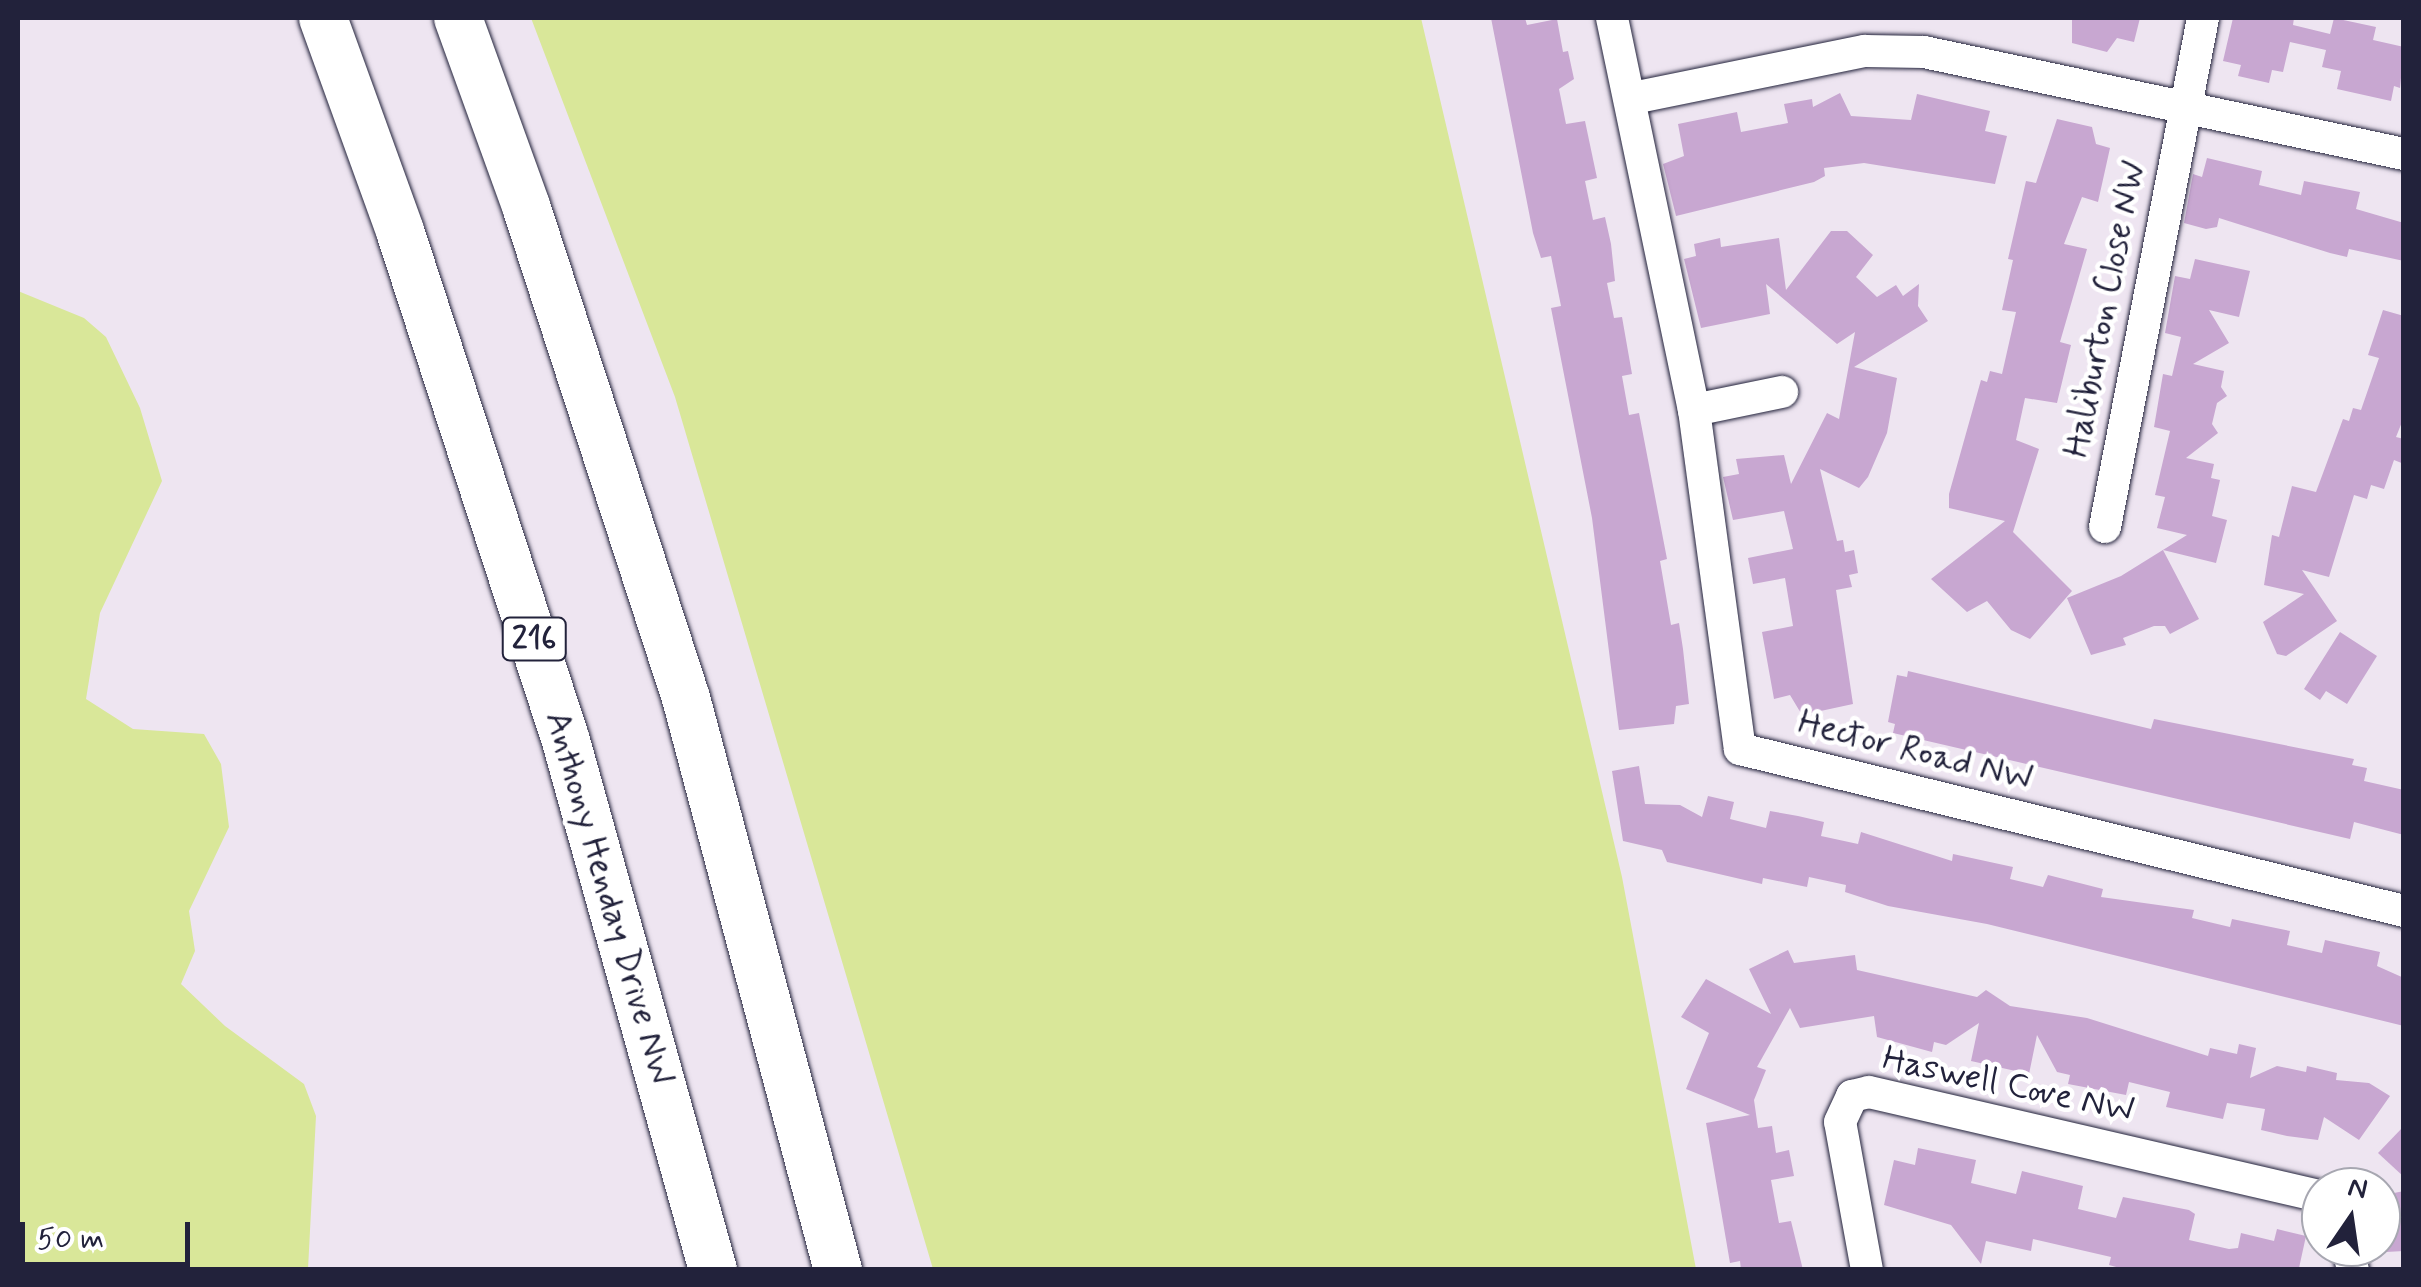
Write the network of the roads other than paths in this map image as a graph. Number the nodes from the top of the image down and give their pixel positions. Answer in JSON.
{"nodes":[{"id":1,"x":323,"y":18,"type":"edge"},
{"id":2,"x":458,"y":18,"type":"edge"},
{"id":3,"x":1612,"y":18,"type":"edge"},
{"id":4,"x":2202,"y":18,"type":"edge"},
{"id":5,"x":1633,"y":98,"type":"junction"},
{"id":6,"x":2184,"y":106,"type":"junction"},
{"id":7,"x":2404,"y":154,"type":"edge"},
{"id":8,"x":1782,"y":392,"type":"dead end"},
{"id":9,"x":1694,"y":410,"type":"junction"},
{"id":10,"x":2105,"y":527,"type":"dead end"},
{"id":11,"x":2404,"y":911,"type":"edge"},
{"id":12,"x":2301,"y":1191,"type":"edge"},
{"id":13,"x":713,"y":1270,"type":"edge"},
{"id":14,"x":838,"y":1270,"type":"edge"},
{"id":15,"x":1867,"y":1270,"type":"edge"}],
"edges":[{"from":1,"to":13,"type":"highway","name":"Anthony Henday Drive NW","number":"216"},
{"from":2,"to":14,"type":"highway"},
{"from":3,"to":5,"type":"street","name":"Hector Road NW"},
{"from":4,"to":6,"type":"street","name":"Haliburton Close NW"},
{"from":5,"to":6,"type":"street"},
{"from":5,"to":9,"type":"street","name":"Hector Road NW"},
{"from":6,"to":7,"type":"street"},
{"from":6,"to":10,"type":"street","name":"Haliburton Close NW"},
{"from":8,"to":9,"type":"street"},
{"from":9,"to":11,"type":"street","name":"Hector Road NW"},
{"from":12,"to":15,"type":"street","name":"Haswell Cove NW"}]}
